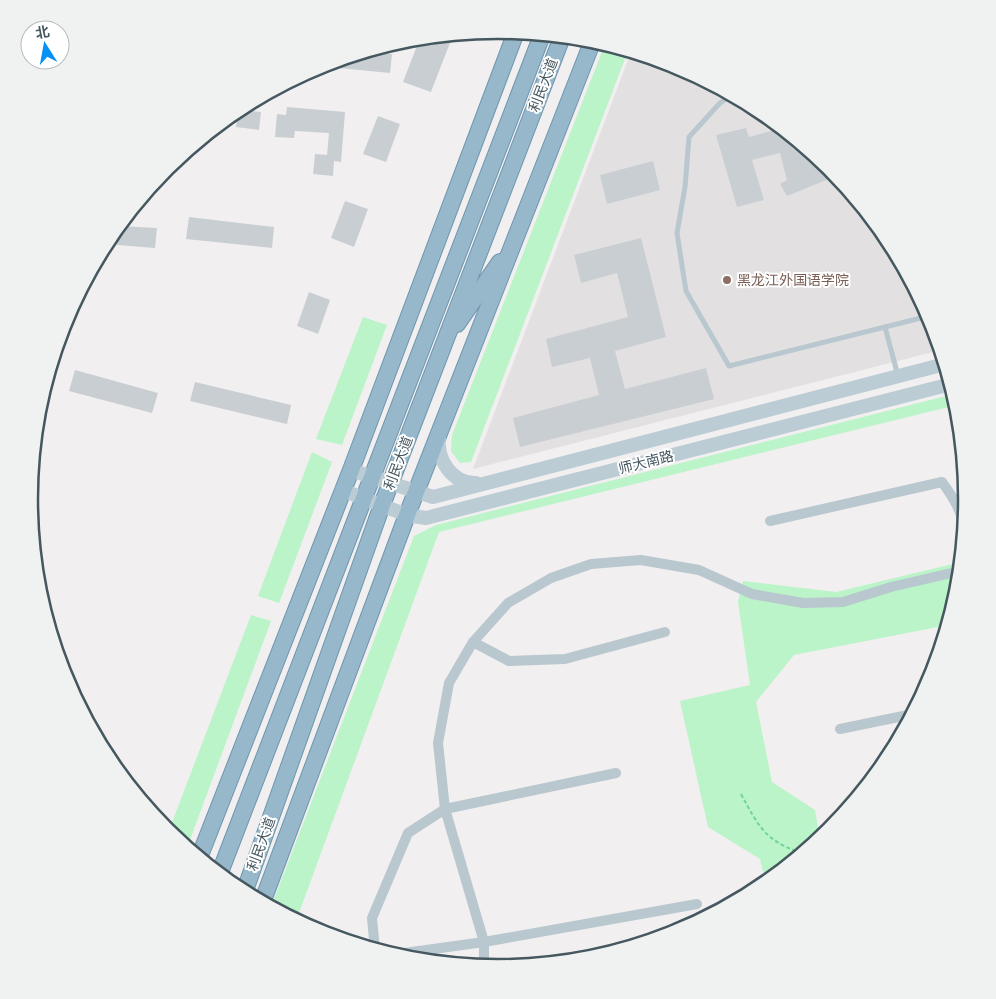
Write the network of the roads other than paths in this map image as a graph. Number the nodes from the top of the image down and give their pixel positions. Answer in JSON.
{"nodes":[{"id":1,"x":513,"y":40,"type":"edge"},
{"id":2,"x":540,"y":41,"type":"edge"},
{"id":3,"x":560,"y":43,"type":"edge"},
{"id":4,"x":590,"y":48,"type":"edge"},
{"id":5,"x":725,"y":99,"type":"edge"},
{"id":6,"x":469,"y":223,"type":"junction"},
{"id":7,"x":517,"y":236,"type":"junction"},
{"id":8,"x":409,"y":316,"type":"junction"},
{"id":9,"x":921,"y":318,"type":"edge"},
{"id":10,"x":885,"y":327,"type":"junction"},
{"id":11,"x":440,"y":349,"type":"junction"},
{"id":12,"x":939,"y":366,"type":"edge"},
{"id":13,"x":898,"y":376,"type":"junction"},
{"id":14,"x":944,"y":386,"type":"edge"},
{"id":15,"x":439,"y":434,"type":"junction"},
{"id":16,"x":351,"y":470,"type":"junction"},
{"id":17,"x":372,"y":477,"type":"junction"},
{"id":18,"x":487,"y":483,"type":"junction"},
{"id":19,"x":390,"y":484,"type":"junction"},
{"id":20,"x":342,"y":490,"type":"junction"},
{"id":21,"x":416,"y":493,"type":"junction"},
{"id":22,"x":364,"y":499,"type":"junction"},
{"id":23,"x":382,"y":505,"type":"junction"},
{"id":24,"x":958,"y":508,"type":"edge"},
{"id":25,"x":407,"y":515,"type":"junction"},
{"id":26,"x":770,"y":521,"type":"dead end"},
{"id":27,"x":953,"y":573,"type":"edge"},
{"id":28,"x":665,"y":632,"type":"dead end"},
{"id":29,"x":473,"y":642,"type":"junction"},
{"id":30,"x":904,"y":716,"type":"edge"},
{"id":31,"x":840,"y":730,"type":"dead end"},
{"id":32,"x":616,"y":773,"type":"dead end"},
{"id":33,"x":445,"y":809,"type":"junction"},
{"id":34,"x":201,"y":852,"type":"edge"},
{"id":35,"x":222,"y":868,"type":"edge"},
{"id":36,"x":247,"y":885,"type":"edge"},
{"id":37,"x":265,"y":896,"type":"edge"},
{"id":38,"x":697,"y":904,"type":"dead end"},
{"id":39,"x":484,"y":942,"type":"junction"},
{"id":40,"x":374,"y":943,"type":"edge"},
{"id":41,"x":413,"y":952,"type":"edge"},
{"id":42,"x":484,"y":960,"type":"edge"}],
"edges":[{"from":1,"to":8,"type":"highway"},
{"from":2,"to":6,"type":"highway","name":"利民大道"},
{"from":3,"to":11,"type":"highway","name":"利民大道"},
{"from":4,"to":7,"type":"highway"},
{"from":5,"to":10,"type":"lane"},
{"from":6,"to":8,"type":"highway"},
{"from":6,"to":17,"type":"highway","name":"利民大道"},
{"from":7,"to":11,"type":"highway"},
{"from":7,"to":15,"type":"highway"},
{"from":8,"to":16,"type":"highway"},
{"from":9,"to":10,"type":"lane"},
{"from":10,"to":13,"type":"lane"},
{"from":11,"to":19,"type":"highway","name":"利民大道"},
{"from":12,"to":13,"type":"main road","name":"师大南路"},
{"from":13,"to":18,"type":"main road","name":"师大南路"},
{"from":14,"to":25,"type":"main road","name":"师大南路"},
{"from":15,"to":18,"type":"main road"},
{"from":15,"to":21,"type":"highway"},
{"from":16,"to":17,"type":"main road","name":"师大南路"},
{"from":16,"to":20,"type":"highway"},
{"from":17,"to":19,"type":"main road","name":"师大南路"},
{"from":17,"to":22,"type":"highway","name":"利民大道"},
{"from":18,"to":21,"type":"main road","name":"师大南路"},
{"from":19,"to":21,"type":"main road","name":"师大南路"},
{"from":19,"to":23,"type":"highway","name":"利民大道"},
{"from":20,"to":22,"type":"main road","name":"师大南路"},
{"from":20,"to":34,"type":"highway"},
{"from":21,"to":25,"type":"highway"},
{"from":22,"to":23,"type":"main road","name":"师大南路"},
{"from":22,"to":35,"type":"highway","name":"利民大道"},
{"from":23,"to":25,"type":"main road","name":"师大南路"},
{"from":23,"to":36,"type":"highway","name":"利民大道"},
{"from":24,"to":26,"type":"street"},
{"from":25,"to":37,"type":"highway"},
{"from":27,"to":29,"type":"street"},
{"from":28,"to":29,"type":"street"},
{"from":29,"to":33,"type":"street"},
{"from":30,"to":31,"type":"street"},
{"from":32,"to":33,"type":"street"},
{"from":33,"to":39,"type":"street"},
{"from":33,"to":40,"type":"street"},
{"from":38,"to":39,"type":"street"},
{"from":39,"to":41,"type":"street"},
{"from":39,"to":42,"type":"street"}]}
